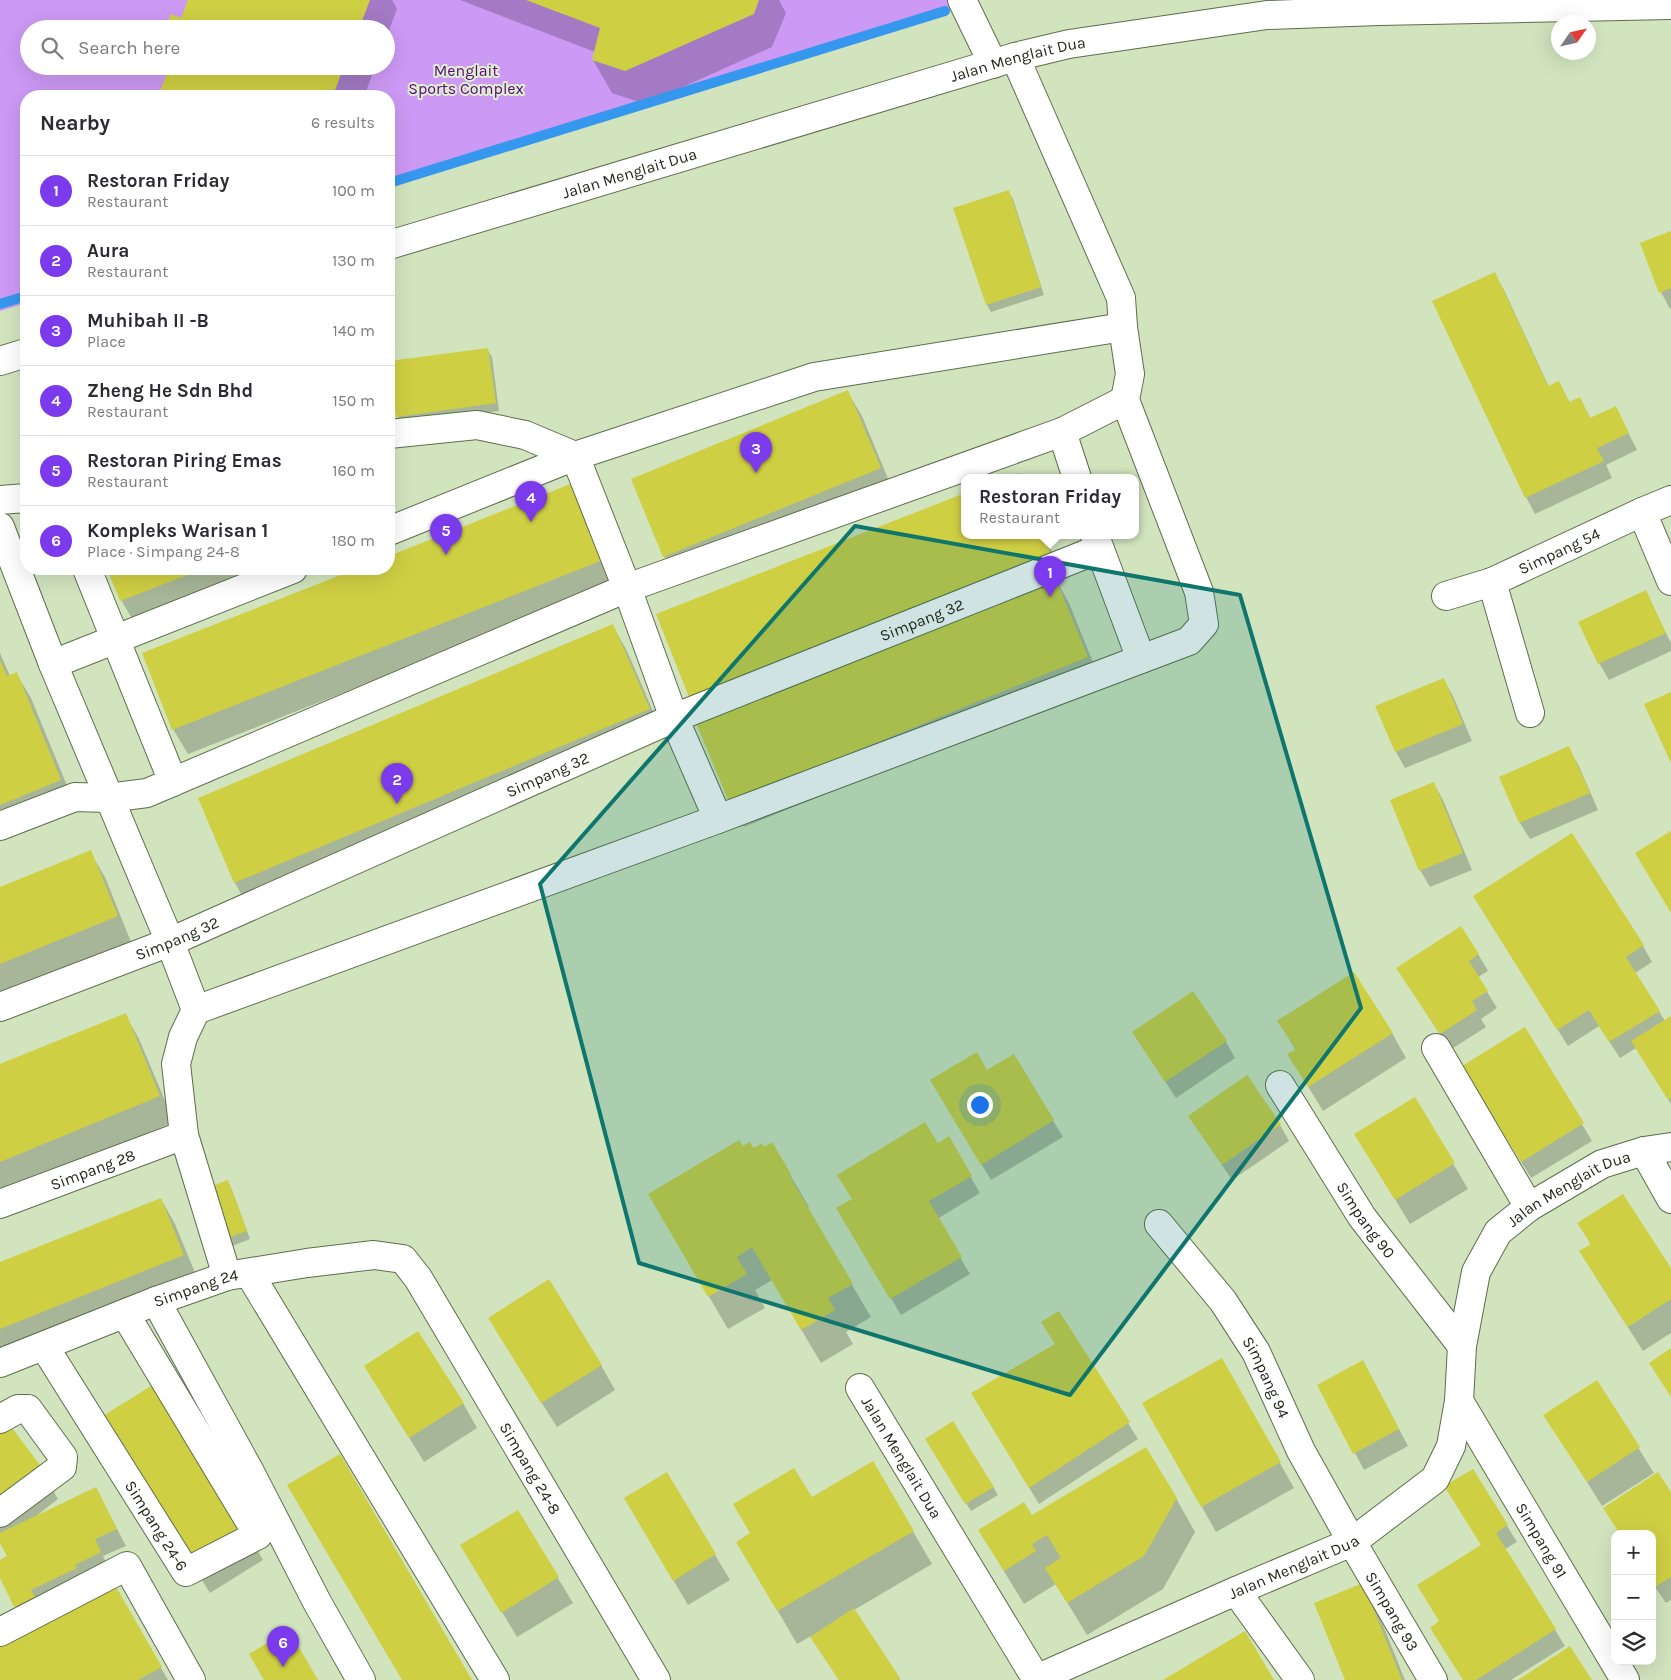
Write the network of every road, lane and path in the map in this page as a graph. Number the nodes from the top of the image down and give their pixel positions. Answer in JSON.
{"nodes":[{"id":1,"x":962,"y":0,"type":"edge"},
{"id":2,"x":1586,"y":3,"type":"edge"},
{"id":3,"x":1379,"y":5,"type":"edge"},
{"id":4,"x":1671,"y":5,"type":"edge"},
{"id":5,"x":1004,"y":60,"type":"junction"},
{"id":6,"x":395,"y":243,"type":"edge"},
{"id":7,"x":1123,"y":327,"type":"junction"},
{"id":8,"x":20,"y":355,"type":"edge"},
{"id":9,"x":0,"y":361,"type":"edge"},
{"id":10,"x":1125,"y":400,"type":"junction"},
{"id":11,"x":1062,"y":432,"type":"junction"},
{"id":12,"x":395,"y":433,"type":"edge"},
{"id":13,"x":575,"y":456,"type":"junction"},
{"id":14,"x":1076,"y":474,"type":"edge"},
{"id":15,"x":20,"y":498,"type":"edge"},
{"id":16,"x":0,"y":500,"type":"edge"},
{"id":17,"x":1671,"y":500,"type":"edge"},
{"id":18,"x":1642,"y":512,"type":"junction"},
{"id":19,"x":0,"y":527,"type":"edge"},
{"id":20,"x":395,"y":529,"type":"edge"},
{"id":21,"x":1097,"y":542,"type":"edge"},
{"id":22,"x":89,"y":575,"type":"edge"},
{"id":23,"x":278,"y":575,"type":"edge"},
{"id":24,"x":1671,"y":581,"type":"edge"},
{"id":25,"x":1492,"y":582,"type":"junction"},
{"id":26,"x":627,"y":588,"type":"junction"},
{"id":27,"x":1446,"y":596,"type":"dead end"},
{"id":28,"x":115,"y":640,"type":"junction"},
{"id":29,"x":1141,"y":659,"type":"junction"},
{"id":30,"x":53,"y":664,"type":"junction"},
{"id":31,"x":1530,"y":713,"type":"dead end"},
{"id":32,"x":674,"y":718,"type":"junction"},
{"id":33,"x":173,"y":782,"type":"junction"},
{"id":34,"x":108,"y":798,"type":"junction"},
{"id":35,"x":718,"y":819,"type":"junction"},
{"id":36,"x":0,"y":826,"type":"edge"},
{"id":37,"x":170,"y":942,"type":"junction"},
{"id":38,"x":0,"y":1007,"type":"edge"},
{"id":39,"x":196,"y":1010,"type":"junction"},
{"id":40,"x":1436,"y":1048,"type":"dead end"},
{"id":41,"x":1280,"y":1085,"type":"dead end"},
{"id":42,"x":184,"y":1135,"type":"junction"},
{"id":43,"x":1671,"y":1147,"type":"edge"},
{"id":44,"x":1644,"y":1152,"type":"junction"},
{"id":45,"x":1671,"y":1199,"type":"edge"},
{"id":46,"x":0,"y":1204,"type":"edge"},
{"id":47,"x":1529,"y":1206,"type":"junction"},
{"id":48,"x":1159,"y":1224,"type":"dead end"},
{"id":49,"x":404,"y":1259,"type":"joint"},
{"id":50,"x":238,"y":1275,"type":"junction"},
{"id":51,"x":156,"y":1301,"type":"junction"},
{"id":52,"x":126,"y":1314,"type":"junction"},
{"id":53,"x":44,"y":1346,"type":"junction"},
{"id":54,"x":1462,"y":1346,"type":"junction"},
{"id":55,"x":0,"y":1363,"type":"edge"},
{"id":56,"x":860,"y":1388,"type":"dead end"},
{"id":57,"x":1459,"y":1401,"type":"junction"},
{"id":58,"x":0,"y":1419,"type":"edge"},
{"id":59,"x":0,"y":1513,"type":"edge"},
{"id":60,"x":1352,"y":1542,"type":"junction"},
{"id":61,"x":1236,"y":1591,"type":"junction"},
{"id":62,"x":0,"y":1632,"type":"edge"},
{"id":63,"x":191,"y":1680,"type":"edge"},
{"id":64,"x":361,"y":1680,"type":"edge"},
{"id":65,"x":495,"y":1680,"type":"edge"},
{"id":66,"x":656,"y":1680,"type":"edge"},
{"id":67,"x":1036,"y":1680,"type":"edge"},
{"id":68,"x":1300,"y":1680,"type":"edge"},
{"id":69,"x":1433,"y":1680,"type":"edge"},
{"id":70,"x":1625,"y":1680,"type":"edge"}],
"edges":[{"from":1,"to":5,"type":"street"},
{"from":2,"to":3,"type":"street","name":"Jalan Menglait Dua"},
{"from":2,"to":4,"type":"street","name":"Jalan Menglait Dua"},
{"from":3,"to":5,"type":"street","name":"Jalan Menglait Dua"},
{"from":5,"to":6,"type":"street","name":"Jalan Menglait Dua"},
{"from":5,"to":7,"type":"street"},
{"from":7,"to":10,"type":"street"},
{"from":7,"to":13,"type":"street"},
{"from":8,"to":9,"type":"street"},
{"from":10,"to":11,"type":"street"},
{"from":10,"to":29,"type":"street"},
{"from":11,"to":14,"type":"street"},
{"from":11,"to":26,"type":"street"},
{"from":12,"to":13,"type":"street"},
{"from":13,"to":20,"type":"street"},
{"from":13,"to":26,"type":"street"},
{"from":15,"to":16,"type":"street"},
{"from":17,"to":18,"type":"street","name":"Simpang 54"},
{"from":18,"to":24,"type":"street"},
{"from":18,"to":25,"type":"street","name":"Simpang 54"},
{"from":19,"to":30,"type":"street"},
{"from":21,"to":29,"type":"street"},
{"from":21,"to":32,"type":"street","name":"Simpang 32"},
{"from":22,"to":28,"type":"street"},
{"from":23,"to":28,"type":"street"},
{"from":25,"to":27,"type":"street","name":"Simpang 54"},
{"from":25,"to":31,"type":"street"},
{"from":26,"to":32,"type":"street"},
{"from":26,"to":33,"type":"street"},
{"from":28,"to":30,"type":"street"},
{"from":28,"to":33,"type":"street"},
{"from":29,"to":35,"type":"street"},
{"from":30,"to":34,"type":"street"},
{"from":32,"to":35,"type":"street"},
{"from":32,"to":37,"type":"street","name":"Simpang 32"},
{"from":33,"to":34,"type":"street"},
{"from":34,"to":36,"type":"street"},
{"from":34,"to":37,"type":"street"},
{"from":35,"to":39,"type":"street"},
{"from":37,"to":38,"type":"street","name":"Simpang 32"},
{"from":37,"to":39,"type":"street"},
{"from":39,"to":42,"type":"street"},
{"from":40,"to":47,"type":"street"},
{"from":41,"to":54,"type":"street","name":"Simpang 90"},
{"from":42,"to":46,"type":"street","name":"Simpang 28"},
{"from":42,"to":50,"type":"street"},
{"from":43,"to":44,"type":"street","name":"Jalan Menglait Dua"},
{"from":44,"to":45,"type":"street"},
{"from":44,"to":47,"type":"street","name":"Jalan Menglait Dua"},
{"from":47,"to":54,"type":"street","name":"Jalan Menglait Dua"},
{"from":48,"to":60,"type":"street","name":"Simpang 94"},
{"from":49,"to":50,"type":"street","name":"Simpang 24"},
{"from":49,"to":66,"type":"street","name":"Simpang 24-8"},
{"from":50,"to":51,"type":"street","name":"Simpang 24"},
{"from":50,"to":65,"type":"street"},
{"from":51,"to":52,"type":"street","name":"Simpang 24"},
{"from":51,"to":64,"type":"street"},
{"from":52,"to":53,"type":"street","name":"Simpang 24"},
{"from":52,"to":53,"type":"street","name":"Simpang 24-6"},
{"from":53,"to":55,"type":"street","name":"Simpang 24"},
{"from":54,"to":57,"type":"street","name":"Jalan Menglait Dua"},
{"from":56,"to":67,"type":"street","name":"Jalan Menglait Dua"},
{"from":57,"to":60,"type":"street","name":"Jalan Menglait Dua"},
{"from":57,"to":70,"type":"street","name":"Simpang 91"},
{"from":58,"to":59,"type":"street"},
{"from":60,"to":61,"type":"street","name":"Jalan Menglait Dua"},
{"from":60,"to":69,"type":"street","name":"Simpang 93"},
{"from":61,"to":67,"type":"street","name":"Jalan Menglait Dua"},
{"from":61,"to":68,"type":"street"},
{"from":62,"to":63,"type":"street"}]}
